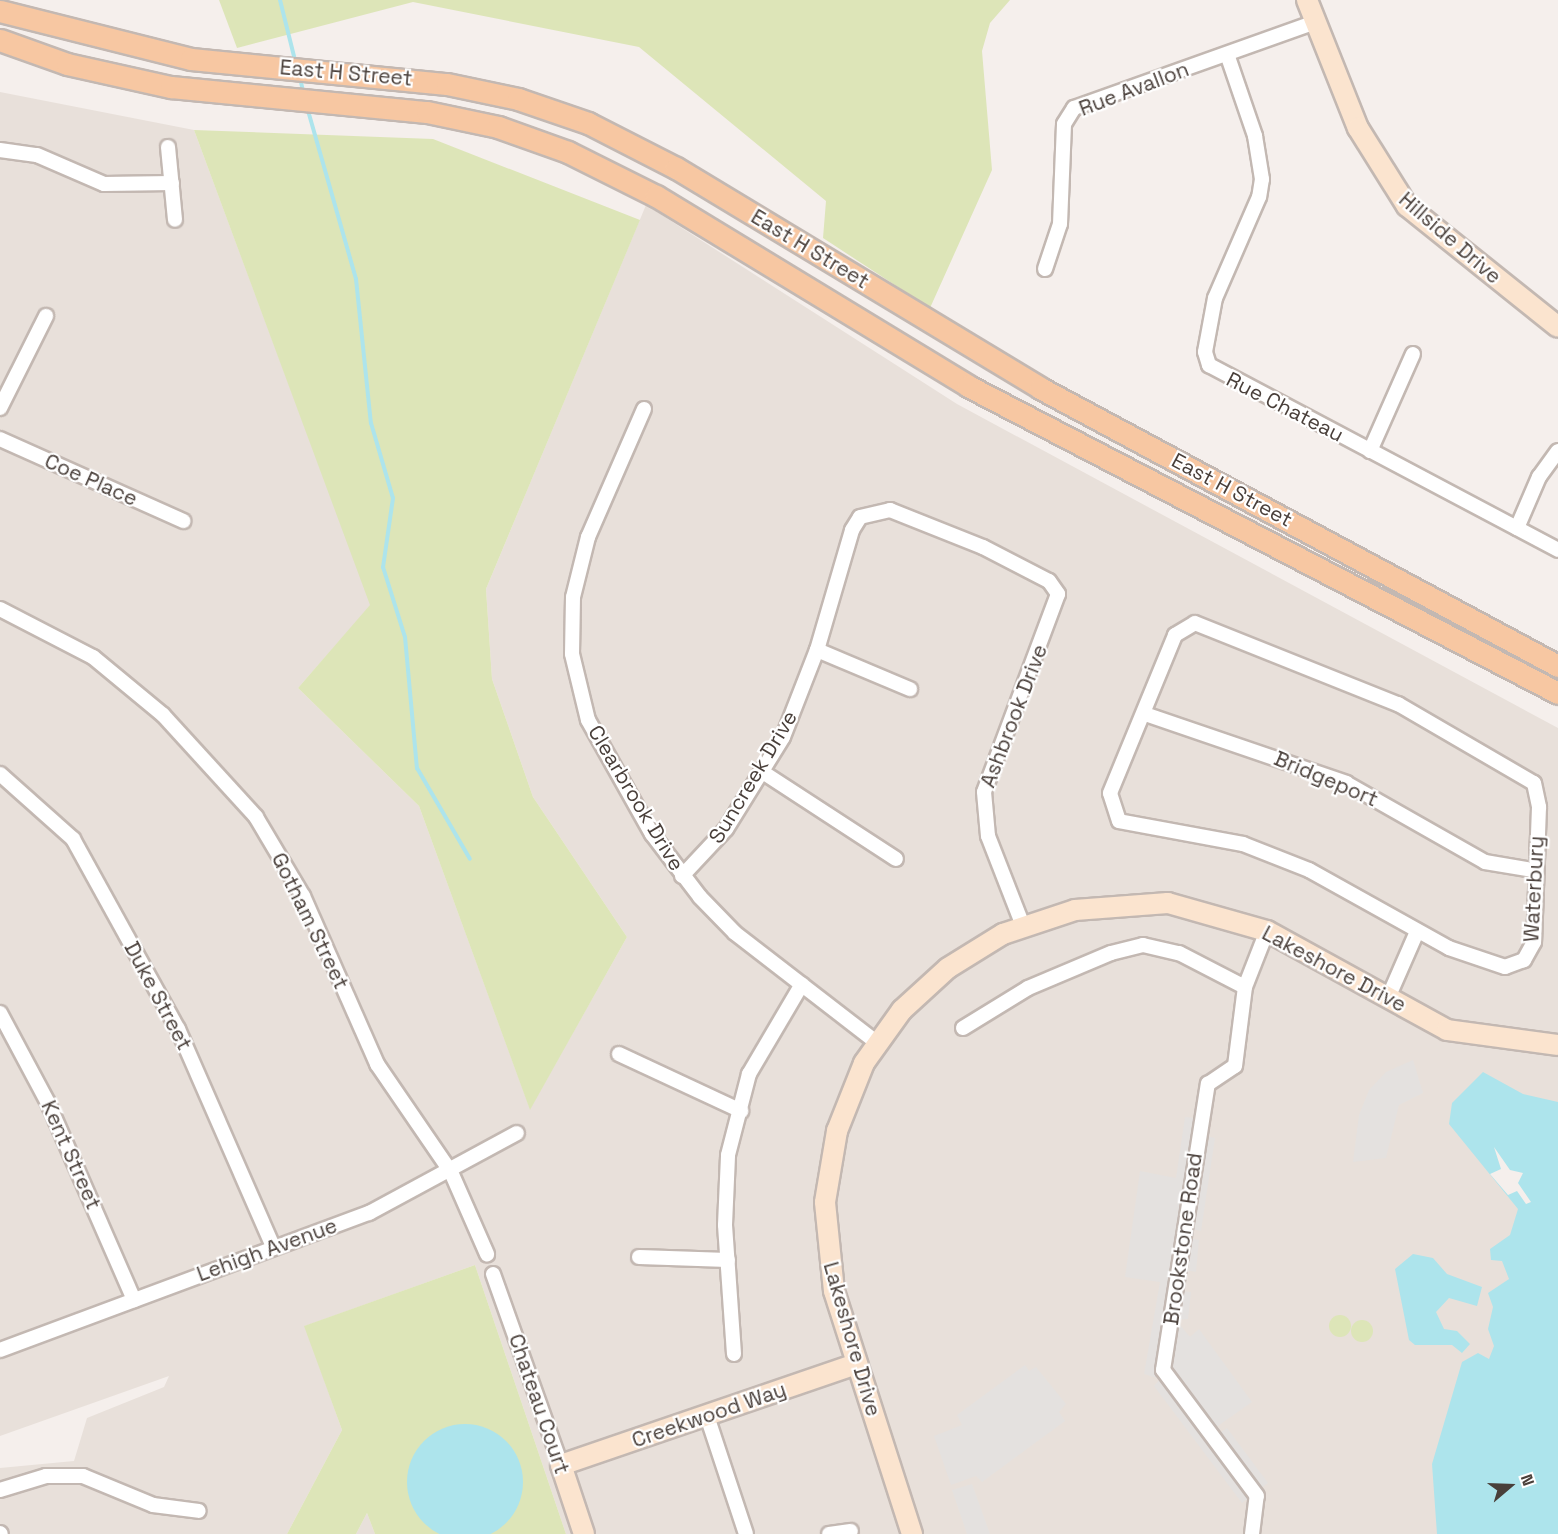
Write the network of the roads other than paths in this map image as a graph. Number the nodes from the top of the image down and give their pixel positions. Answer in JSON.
{"nodes":[{"id":1,"x":1307,"y":0,"type":"edge"},
{"id":2,"x":0,"y":11,"type":"edge"},
{"id":3,"x":1315,"y":22,"type":"junction"},
{"id":4,"x":0,"y":40,"type":"edge"},
{"id":5,"x":1227,"y":54,"type":"junction"},
{"id":6,"x":168,"y":147,"type":"dead end"},
{"id":7,"x":0,"y":150,"type":"edge"},
{"id":8,"x":172,"y":183,"type":"junction"},
{"id":9,"x":175,"y":220,"type":"dead end"},
{"id":10,"x":1045,"y":269,"type":"dead end"},
{"id":11,"x":46,"y":316,"type":"dead end"},
{"id":12,"x":1558,"y":327,"type":"edge"},
{"id":13,"x":1413,"y":354,"type":"dead end"},
{"id":14,"x":0,"y":408,"type":"edge"},
{"id":15,"x":644,"y":409,"type":"dead end"},
{"id":16,"x":0,"y":439,"type":"edge"},
{"id":17,"x":1370,"y":451,"type":"junction"},
{"id":18,"x":1558,"y":451,"type":"edge"},
{"id":19,"x":183,"y":521,"type":"dead end"},
{"id":20,"x":1517,"y":528,"type":"junction"},
{"id":21,"x":852,"y":531,"type":"joint"},
{"id":22,"x":1558,"y":550,"type":"edge"},
{"id":23,"x":0,"y":609,"type":"edge"},
{"id":24,"x":817,"y":650,"type":"junction"},
{"id":25,"x":1558,"y":666,"type":"edge"},
{"id":26,"x":910,"y":689,"type":"dead end"},
{"id":27,"x":1558,"y":693,"type":"edge"},
{"id":28,"x":1145,"y":714,"type":"junction"},
{"id":29,"x":761,"y":771,"type":"junction"},
{"id":30,"x":0,"y":774,"type":"edge"},
{"id":31,"x":896,"y":859,"type":"dead end"},
{"id":32,"x":1533,"y":870,"type":"junction"},
{"id":33,"x":682,"y":876,"type":"junction"},
{"id":34,"x":1023,"y":926,"type":"junction"},
{"id":35,"x":1267,"y":931,"type":"junction"},
{"id":36,"x":1416,"y":934,"type":"junction"},
{"id":37,"x":802,"y":984,"type":"junction"},
{"id":38,"x":1245,"y":987,"type":"junction"},
{"id":39,"x":1388,"y":998,"type":"junction"},
{"id":40,"x":0,"y":1013,"type":"edge"},
{"id":41,"x":963,"y":1028,"type":"dead end"},
{"id":42,"x":876,"y":1042,"type":"junction"},
{"id":43,"x":1558,"y":1045,"type":"edge"},
{"id":44,"x":619,"y":1054,"type":"dead end"},
{"id":45,"x":741,"y":1111,"type":"junction"},
{"id":46,"x":517,"y":1133,"type":"dead end"},
{"id":47,"x":451,"y":1172,"type":"junction"},
{"id":48,"x":273,"y":1246,"type":"junction"},
{"id":49,"x":487,"y":1254,"type":"dead end"},
{"id":50,"x":639,"y":1257,"type":"dead end"},
{"id":51,"x":728,"y":1260,"type":"junction"},
{"id":52,"x":493,"y":1274,"type":"dead end"},
{"id":53,"x":134,"y":1300,"type":"junction"},
{"id":54,"x":4,"y":1350,"type":"edge"},
{"id":55,"x":734,"y":1354,"type":"dead end"},
{"id":56,"x":856,"y":1364,"type":"junction"},
{"id":57,"x":707,"y":1416,"type":"junction"},
{"id":58,"x":561,"y":1465,"type":"junction"},
{"id":59,"x":0,"y":1490,"type":"edge"},
{"id":60,"x":199,"y":1511,"type":"dead end"},
{"id":61,"x":851,"y":1530,"type":"dead end"},
{"id":62,"x":584,"y":1534,"type":"edge"},
{"id":63,"x":746,"y":1534,"type":"edge"},
{"id":64,"x":829,"y":1534,"type":"edge"},
{"id":65,"x":912,"y":1534,"type":"edge"},
{"id":66,"x":1252,"y":1534,"type":"edge"}],
"edges":[{"from":1,"to":3,"type":"street","name":"Hillside Drive"},
{"from":2,"to":25,"type":"main road","name":"East H Street"},
{"from":3,"to":5,"type":"street","name":"Rue Avallon"},
{"from":3,"to":12,"type":"street","name":"Hillside Drive"},
{"from":4,"to":27,"type":"main road","name":"East H Street"},
{"from":5,"to":10,"type":"street","name":"Rue Avallon"},
{"from":5,"to":17,"type":"street","name":"Rue Chateau"},
{"from":6,"to":8,"type":"street"},
{"from":7,"to":8,"type":"street"},
{"from":8,"to":9,"type":"street"},
{"from":11,"to":14,"type":"street"},
{"from":13,"to":17,"type":"street"},
{"from":15,"to":33,"type":"street","name":"Clearbrook Drive"},
{"from":16,"to":19,"type":"street","name":"Coe Place"},
{"from":17,"to":20,"type":"street","name":"Rue Chateau"},
{"from":18,"to":20,"type":"street"},
{"from":20,"to":22,"type":"street","name":"Rue Chateau"},
{"from":21,"to":24,"type":"street","name":"Suncreek Drive"},
{"from":21,"to":34,"type":"street","name":"Ashbrook Drive"},
{"from":23,"to":47,"type":"street","name":"Gotham Street"},
{"from":24,"to":26,"type":"street"},
{"from":24,"to":29,"type":"street","name":"Suncreek Drive"},
{"from":28,"to":32,"type":"street","name":"Bridgeport"},
{"from":28,"to":32,"type":"street","name":"Waterbury"},
{"from":28,"to":36,"type":"street","name":"Waterbury"},
{"from":29,"to":31,"type":"street"},
{"from":29,"to":33,"type":"street","name":"Suncreek Drive"},
{"from":30,"to":48,"type":"street","name":"Duke Street"},
{"from":32,"to":36,"type":"street","name":"Waterbury"},
{"from":33,"to":37,"type":"street","name":"Clearbrook Drive"},
{"from":34,"to":35,"type":"street","name":"Lakeshore Drive"},
{"from":34,"to":42,"type":"street","name":"Lakeshore Drive"},
{"from":35,"to":38,"type":"street","name":"Brookstone Road"},
{"from":35,"to":39,"type":"street","name":"Lakeshore Drive"},
{"from":36,"to":39,"type":"street"},
{"from":37,"to":42,"type":"street","name":"Clearbrook Drive"},
{"from":37,"to":45,"type":"street"},
{"from":38,"to":41,"type":"street"},
{"from":38,"to":66,"type":"street","name":"Brookstone Road"},
{"from":39,"to":43,"type":"street","name":"Lakeshore Drive"},
{"from":40,"to":53,"type":"street","name":"Kent Street"},
{"from":42,"to":56,"type":"street","name":"Lakeshore Drive"},
{"from":44,"to":45,"type":"street"},
{"from":45,"to":51,"type":"street"},
{"from":46,"to":47,"type":"street","name":"Lehigh Avenue"},
{"from":47,"to":48,"type":"street","name":"Lehigh Avenue"},
{"from":47,"to":49,"type":"street","name":"Gotham Street"},
{"from":48,"to":53,"type":"street","name":"Lehigh Avenue"},
{"from":50,"to":51,"type":"street"},
{"from":51,"to":55,"type":"street"},
{"from":52,"to":58,"type":"street","name":"Chateau Court"},
{"from":53,"to":54,"type":"street","name":"Lehigh Avenue"},
{"from":56,"to":57,"type":"street","name":"Creekwood Way"},
{"from":56,"to":65,"type":"street","name":"Lakeshore Drive"},
{"from":57,"to":58,"type":"street","name":"Creekwood Way"},
{"from":57,"to":63,"type":"street"},
{"from":58,"to":62,"type":"street","name":"Chateau Court"},
{"from":59,"to":60,"type":"street"},
{"from":61,"to":64,"type":"street"}]}
